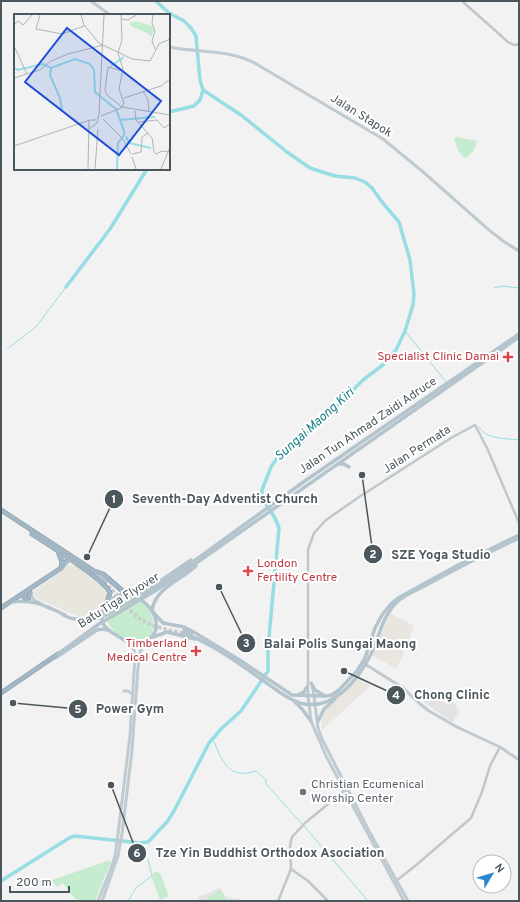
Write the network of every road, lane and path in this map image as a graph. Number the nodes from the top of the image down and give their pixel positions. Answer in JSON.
{"nodes":[{"id":1,"x":91,"y":1,"type":"edge"},
{"id":2,"x":462,"y":1,"type":"edge"},
{"id":3,"x":109,"y":14,"type":"edge"},
{"id":4,"x":519,"y":44,"type":"edge"},
{"id":5,"x":170,"y":47,"type":"edge"},
{"id":6,"x":519,"y":251,"type":"edge"},
{"id":7,"x":519,"y":334,"type":"edge"},
{"id":8,"x":519,"y":337,"type":"edge"},
{"id":9,"x":498,"y":352,"type":"junction"},
{"id":10,"x":470,"y":367,"type":"junction"},
{"id":11,"x":449,"y":384,"type":"junction"},
{"id":12,"x":348,"y":457,"type":"junction"},
{"id":13,"x":339,"y":464,"type":"junction"},
{"id":14,"x":276,"y":505,"type":"junction"},
{"id":15,"x":1,"y":512,"type":"edge"},
{"id":16,"x":519,"y":523,"type":"edge"},
{"id":17,"x":519,"y":535,"type":"edge"},
{"id":18,"x":519,"y":538,"type":"edge"},
{"id":19,"x":57,"y":551,"type":"junction"},
{"id":20,"x":71,"y":557,"type":"junction"},
{"id":21,"x":197,"y":561,"type":"junction"},
{"id":22,"x":79,"y":565,"type":"junction"},
{"id":23,"x":191,"y":565,"type":"junction"},
{"id":24,"x":66,"y":566,"type":"junction"},
{"id":25,"x":61,"y":568,"type":"junction"},
{"id":26,"x":94,"y":571,"type":"junction"},
{"id":27,"x":28,"y":592,"type":"junction"},
{"id":28,"x":127,"y":594,"type":"junction"},
{"id":29,"x":8,"y":603,"type":"junction"},
{"id":30,"x":41,"y":604,"type":"junction"},
{"id":31,"x":105,"y":606,"type":"junction"},
{"id":32,"x":48,"y":607,"type":"junction"},
{"id":33,"x":1,"y":608,"type":"edge"},
{"id":34,"x":153,"y":612,"type":"junction"},
{"id":35,"x":112,"y":632,"type":"junction"},
{"id":36,"x":206,"y":639,"type":"junction"},
{"id":37,"x":149,"y":640,"type":"junction"},
{"id":38,"x":201,"y":641,"type":"junction"},
{"id":39,"x":128,"y":643,"type":"junction"},
{"id":40,"x":58,"y":654,"type":"joint"},
{"id":41,"x":49,"y":660,"type":"junction"},
{"id":42,"x":365,"y":664,"type":"junction"},
{"id":43,"x":260,"y":676,"type":"junction"},
{"id":44,"x":309,"y":678,"type":"junction"},
{"id":45,"x":267,"y":681,"type":"junction"},
{"id":46,"x":310,"y":682,"type":"junction"},
{"id":47,"x":307,"y":687,"type":"junction"},
{"id":48,"x":124,"y":690,"type":"dead end"},
{"id":49,"x":1,"y":693,"type":"edge"},
{"id":50,"x":133,"y":694,"type":"junction"},
{"id":51,"x":297,"y":696,"type":"junction"},
{"id":52,"x":308,"y":696,"type":"junction"},
{"id":53,"x":314,"y":696,"type":"junction"},
{"id":54,"x":326,"y":696,"type":"junction"},
{"id":55,"x":336,"y":698,"type":"junction"},
{"id":56,"x":293,"y":700,"type":"junction"},
{"id":57,"x":309,"y":704,"type":"junction"},
{"id":58,"x":316,"y":704,"type":"junction"},
{"id":59,"x":311,"y":721,"type":"junction"},
{"id":60,"x":318,"y":721,"type":"junction"},
{"id":61,"x":132,"y":736,"type":"junction"},
{"id":62,"x":500,"y":747,"type":"junction"},
{"id":63,"x":128,"y":749,"type":"junction"},
{"id":64,"x":519,"y":760,"type":"edge"},
{"id":65,"x":339,"y":771,"type":"junction"},
{"id":66,"x":344,"y":791,"type":"junction"},
{"id":67,"x":120,"y":834,"type":"junction"},
{"id":68,"x":118,"y":847,"type":"junction"},
{"id":69,"x":292,"y":869,"type":"junction"},
{"id":70,"x":396,"y":881,"type":"junction"},
{"id":71,"x":98,"y":901,"type":"edge"},
{"id":72,"x":102,"y":901,"type":"edge"},
{"id":73,"x":278,"y":901,"type":"edge"},
{"id":74,"x":328,"y":901,"type":"edge"},
{"id":75,"x":404,"y":901,"type":"edge"},
{"id":76,"x":408,"y":901,"type":"edge"}],
"edges":[{"from":1,"to":3,"type":"main road"},
{"from":2,"to":4,"type":"street"},
{"from":5,"to":6,"type":"main road","name":"Jalan Stapok"},
{"from":7,"to":10,"type":"main road","name":"Jalan Tun Ahmad Zaidi Adruce"},
{"from":8,"to":9,"type":"main road","name":"Jalan Tun Ahmad Zaidi Adruce"},
{"from":9,"to":10,"type":"main road"},
{"from":9,"to":11,"type":"main road","name":"Jalan Tun Ahmad Zaidi Adruce"},
{"from":10,"to":11,"type":"main road","name":"Jalan Tun Ahmad Zaidi Adruce"},
{"from":11,"to":12,"type":"main road","name":"Jalan Tun Ahmad Zaidi Adruce"},
{"from":11,"to":14,"type":"main road","name":"Jalan Tun Ahmad Zaidi Adruce"},
{"from":12,"to":13,"type":"main road","name":"Jalan Tun Ahmad Zaidi Adruce"},
{"from":12,"to":13,"type":"main road"},
{"from":13,"to":14,"type":"main road","name":"Jalan Tun Ahmad Zaidi Adruce"},
{"from":14,"to":21,"type":"main road","name":"Jalan Tun Ahmad Zaidi Adruce"},
{"from":15,"to":19,"type":"highway"},
{"from":15,"to":20,"type":"highway"},
{"from":16,"to":44,"type":"street","name":"Jalan Permata"},
{"from":17,"to":54,"type":"main road"},
{"from":18,"to":42,"type":"main road"},
{"from":19,"to":20,"type":"highway"},
{"from":19,"to":25,"type":"highway"},
{"from":20,"to":22,"type":"highway"},
{"from":20,"to":24,"type":"main road"},
{"from":20,"to":25,"type":"highway"},
{"from":20,"to":26,"type":"highway"},
{"from":21,"to":23,"type":"main road","name":"Jalan Tun Ahmad Zaidi Adruce"},
{"from":21,"to":28,"type":"main road"},
{"from":21,"to":34,"type":"main road"},
{"from":22,"to":24,"type":"highway"},
{"from":22,"to":26,"type":"main road"},
{"from":22,"to":31,"type":"highway"},
{"from":23,"to":32,"type":"main road","name":"Batu Tiga Flyover","bridge":true},
{"from":23,"to":40,"type":"main road","name":"Batu Tiga Flyover","bridge":true},
{"from":24,"to":27,"type":"main road"},
{"from":25,"to":27,"type":"highway"},
{"from":26,"to":28,"type":"highway"},
{"from":27,"to":29,"type":"highway"},
{"from":27,"to":30,"type":"main road"},
{"from":28,"to":31,"type":"main road"},
{"from":28,"to":34,"type":"main road"},
{"from":29,"to":30,"type":"main road"},
{"from":29,"to":33,"type":"highway"},
{"from":30,"to":32,"type":"main road"},
{"from":31,"to":32,"type":"main road"},
{"from":31,"to":35,"type":"main road"},
{"from":34,"to":36,"type":"main road"},
{"from":34,"to":37,"type":"main road"},
{"from":35,"to":39,"type":"main road"},
{"from":35,"to":41,"type":"main road"},
{"from":36,"to":38,"type":"main road"},
{"from":36,"to":43,"type":"main road"},
{"from":37,"to":38,"type":"main road"},
{"from":37,"to":39,"type":"main road"},
{"from":37,"to":61,"type":"main road"},
{"from":38,"to":43,"type":"main road"},
{"from":39,"to":50,"type":"main road"},
{"from":40,"to":41,"type":"highway"},
{"from":41,"to":49,"type":"highway"},
{"from":42,"to":55,"type":"main road"},
{"from":42,"to":62,"type":"main road"},
{"from":43,"to":45,"type":"main road"},
{"from":44,"to":46,"type":"street"},
{"from":44,"to":47,"type":"street"},
{"from":45,"to":51,"type":"main road"},
{"from":45,"to":56,"type":"main road"},
{"from":46,"to":53,"type":"street"},
{"from":46,"to":54,"type":"main road"},
{"from":47,"to":51,"type":"main road"},
{"from":47,"to":52,"type":"street"},
{"from":48,"to":50,"type":"main road"},
{"from":50,"to":63,"type":"main road"},
{"from":51,"to":52,"type":"main road"},
{"from":52,"to":53,"type":"main road"},
{"from":52,"to":57,"type":"main road"},
{"from":53,"to":54,"type":"main road"},
{"from":53,"to":58,"type":"main road"},
{"from":55,"to":58,"type":"main road"},
{"from":55,"to":60,"type":"main road"},
{"from":56,"to":57,"type":"main road"},
{"from":56,"to":59,"type":"main road"},
{"from":57,"to":58,"type":"main road"},
{"from":57,"to":59,"type":"main road"},
{"from":58,"to":60,"type":"main road"},
{"from":59,"to":66,"type":"main road"},
{"from":60,"to":65,"type":"main road"},
{"from":61,"to":63,"type":"main road"},
{"from":61,"to":67,"type":"main road"},
{"from":62,"to":64,"type":"main road"},
{"from":62,"to":70,"type":"street"},
{"from":63,"to":67,"type":"main road"},
{"from":65,"to":66,"type":"main road"},
{"from":65,"to":70,"type":"main road"},
{"from":66,"to":69,"type":"street"},
{"from":66,"to":75,"type":"main road"},
{"from":67,"to":68,"type":"main road"},
{"from":68,"to":71,"type":"main road"},
{"from":68,"to":72,"type":"main road"},
{"from":69,"to":73,"type":"street"},
{"from":69,"to":74,"type":"street"},
{"from":70,"to":76,"type":"main road"}]}
